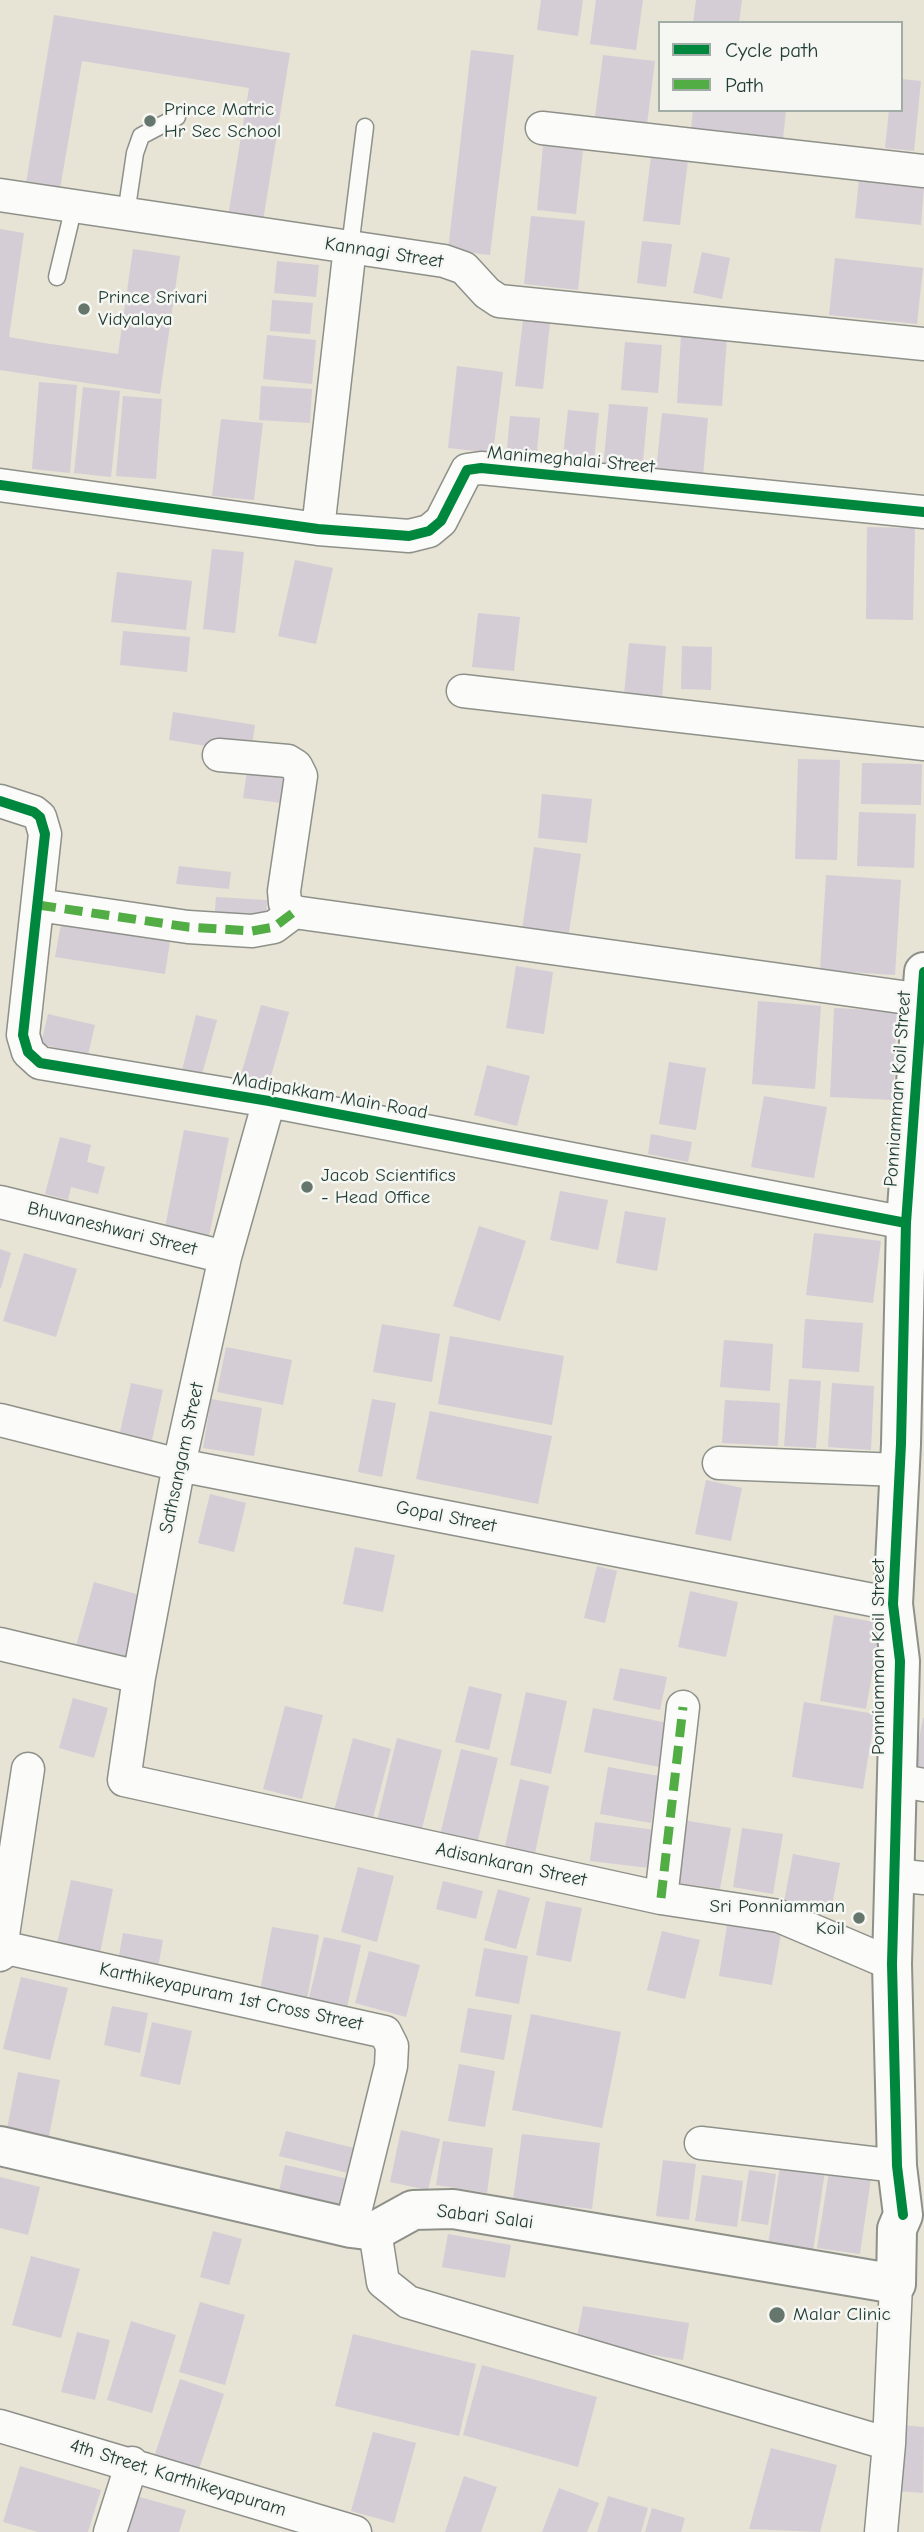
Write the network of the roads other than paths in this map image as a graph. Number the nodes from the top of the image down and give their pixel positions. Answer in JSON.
{"nodes":[{"id":1,"x":177,"y":117,"type":"dead end"},
{"id":2,"x":365,"y":127,"type":"dead end"},
{"id":3,"x":542,"y":128,"type":"dead end"},
{"id":4,"x":924,"y":171,"type":"edge"},
{"id":5,"x":0,"y":195,"type":"edge"},
{"id":6,"x":74,"y":206,"type":"junction"},
{"id":7,"x":126,"y":214,"type":"junction"},
{"id":8,"x":350,"y":247,"type":"junction"},
{"id":9,"x":57,"y":277,"type":"dead end"},
{"id":10,"x":924,"y":344,"type":"edge"},
{"id":11,"x":0,"y":485,"type":"edge"},
{"id":12,"x":924,"y":512,"type":"edge"},
{"id":13,"x":318,"y":529,"type":"junction"},
{"id":14,"x":463,"y":691,"type":"dead end"},
{"id":15,"x":924,"y":744,"type":"edge"},
{"id":16,"x":219,"y":755,"type":"dead end"},
{"id":17,"x":0,"y":801,"type":"edge"},
{"id":18,"x":38,"y":905,"type":"junction"},
{"id":19,"x":294,"y":912,"type":"junction"},
{"id":20,"x":922,"y":1009,"type":"edge"},
{"id":21,"x":269,"y":1101,"type":"junction"},
{"id":22,"x":0,"y":1202,"type":"edge"},
{"id":23,"x":906,"y":1223,"type":"junction"},
{"id":24,"x":225,"y":1257,"type":"junction"},
{"id":25,"x":914,"y":1272,"type":"edge"},
{"id":26,"x":0,"y":1420,"type":"edge"},
{"id":27,"x":909,"y":1452,"type":"edge"},
{"id":28,"x":719,"y":1463,"type":"dead end"},
{"id":29,"x":179,"y":1465,"type":"junction"},
{"id":30,"x":893,"y":1604,"type":"junction"},
{"id":31,"x":0,"y":1644,"type":"edge"},
{"id":32,"x":912,"y":1662,"type":"edge"},
{"id":33,"x":139,"y":1677,"type":"junction"},
{"id":34,"x":683,"y":1707,"type":"dead end"},
{"id":35,"x":28,"y":1769,"type":"dead end"},
{"id":36,"x":124,"y":1780,"type":"joint"},
{"id":37,"x":910,"y":1783,"type":"edge"},
{"id":38,"x":909,"y":1876,"type":"edge"},
{"id":39,"x":661,"y":1898,"type":"junction"},
{"id":40,"x":1,"y":1951,"type":"edge"},
{"id":41,"x":892,"y":1964,"type":"junction"},
{"id":42,"x":701,"y":2143,"type":"dead end"},
{"id":43,"x":0,"y":2146,"type":"edge"},
{"id":44,"x":897,"y":2166,"type":"junction"},
{"id":45,"x":913,"y":2213,"type":"edge"},
{"id":46,"x":363,"y":2230,"type":"junction"},
{"id":47,"x":896,"y":2284,"type":"junction"},
{"id":48,"x":0,"y":2426,"type":"edge"},
{"id":49,"x":889,"y":2444,"type":"junction"},
{"id":50,"x":132,"y":2463,"type":"junction"},
{"id":51,"x":110,"y":2532,"type":"edge"},
{"id":52,"x":355,"y":2532,"type":"edge"},
{"id":53,"x":881,"y":2532,"type":"edge"}],
"edges":[{"from":1,"to":7,"type":"lane"},
{"from":2,"to":8,"type":"lane"},
{"from":3,"to":4,"type":"street"},
{"from":5,"to":6,"type":"street","name":"Kannagi Street"},
{"from":6,"to":7,"type":"street","name":"Kannagi Street"},
{"from":6,"to":9,"type":"lane"},
{"from":7,"to":8,"type":"street","name":"Kannagi Street"},
{"from":8,"to":10,"type":"street","name":"Kannagi Street"},
{"from":8,"to":13,"type":"street"},
{"from":11,"to":13,"type":"street","name":"Manimeghalai Street"},
{"from":12,"to":13,"type":"street","name":"Manimeghalai Street"},
{"from":14,"to":15,"type":"street"},
{"from":16,"to":19,"type":"street"},
{"from":17,"to":18,"type":"street","name":"Madipakkam Main Road"},
{"from":18,"to":19,"type":"street"},
{"from":18,"to":21,"type":"street","name":"Madipakkam Main Road"},
{"from":19,"to":20,"type":"street"},
{"from":20,"to":23,"type":"street","name":"Ponniamman Koil Street"},
{"from":21,"to":23,"type":"street","name":"Madipakkam Main Road"},
{"from":21,"to":24,"type":"street","name":"Sathsangam Street"},
{"from":22,"to":24,"type":"street","name":"Bhuvaneshwari Street"},
{"from":23,"to":25,"type":"street","name":"Ponniamman Koil Street"},
{"from":24,"to":29,"type":"street","name":"Sathsangam Street"},
{"from":25,"to":27,"type":"street","name":"Ponniamman Koil Street"},
{"from":26,"to":29,"type":"street","name":"Gopal Street"},
{"from":27,"to":28,"type":"street"},
{"from":27,"to":30,"type":"street","name":"Ponniamman Koil Street"},
{"from":29,"to":30,"type":"street","name":"Gopal Street"},
{"from":29,"to":33,"type":"street","name":"Sathsangam Street"},
{"from":30,"to":32,"type":"street","name":"Ponniamman Koil Street"},
{"from":31,"to":33,"type":"street"},
{"from":32,"to":37,"type":"street","name":"Ponniamman Koil Street"},
{"from":33,"to":36,"type":"street","name":"Sathsangam Street"},
{"from":34,"to":39,"type":"street"},
{"from":35,"to":40,"type":"street"},
{"from":36,"to":39,"type":"street","name":"Adisankaran Street"},
{"from":37,"to":38,"type":"street","name":"Ponniamman Koil Street"},
{"from":38,"to":41,"type":"street","name":"Ponniamman Koil Street"},
{"from":39,"to":41,"type":"street","name":"Adisankaran Street"},
{"from":40,"to":46,"type":"street","name":"Karthikeyapuram 1st Cross Street"},
{"from":41,"to":44,"type":"street","name":"Ponniamman Koil Street"},
{"from":42,"to":44,"type":"street"},
{"from":43,"to":46,"type":"street"},
{"from":44,"to":45,"type":"street","name":"Ponniamman Koil Street"},
{"from":45,"to":47,"type":"street","name":"Ponniamman Koil Street"},
{"from":46,"to":47,"type":"street","name":"Sabari Salai"},
{"from":46,"to":49,"type":"street"},
{"from":47,"to":49,"type":"street","name":"Ponniamman Koil Street"},
{"from":48,"to":50,"type":"street","name":"4th Street, Karthikeyapuram"},
{"from":49,"to":53,"type":"street","name":"Ponniamman Koil Street"},
{"from":50,"to":51,"type":"street"},
{"from":50,"to":52,"type":"street","name":"4th Street, Karthikeyapuram"}]}
